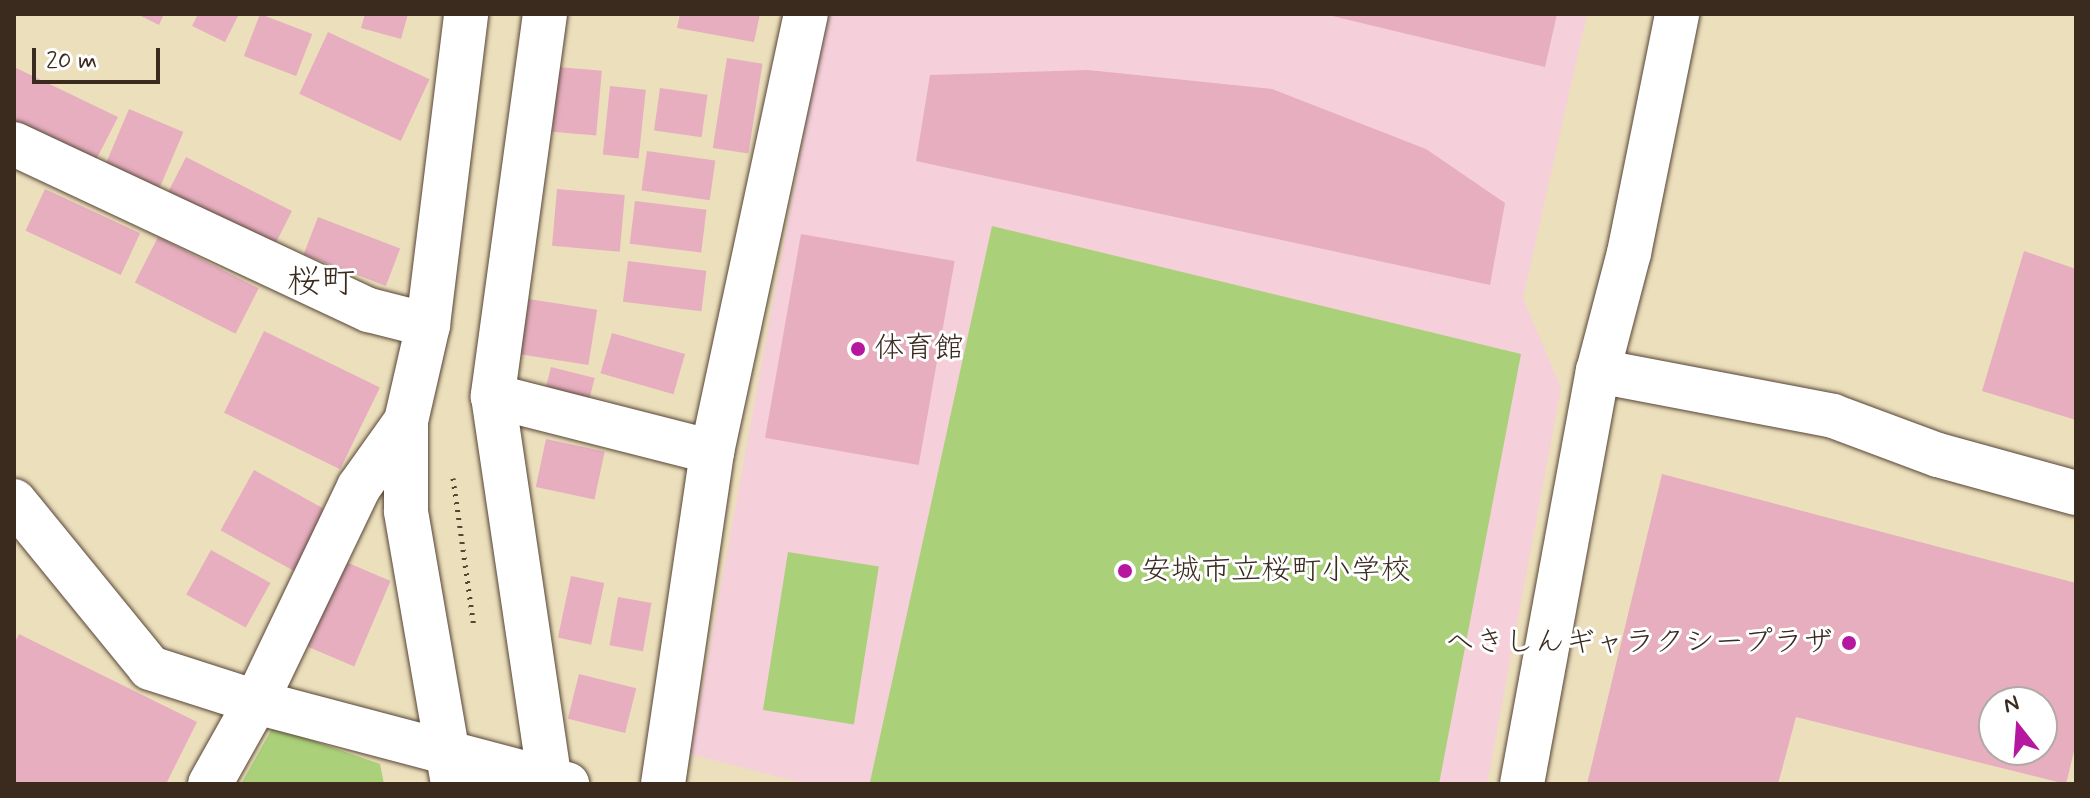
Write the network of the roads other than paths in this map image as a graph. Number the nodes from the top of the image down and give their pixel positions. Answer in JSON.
{"nodes":[{"id":1,"x":466,"y":14,"type":"edge"},
{"id":2,"x":545,"y":14,"type":"edge"},
{"id":3,"x":806,"y":14,"type":"edge"},
{"id":4,"x":1677,"y":14,"type":"edge"},
{"id":5,"x":14,"y":144,"type":"edge"},
{"id":6,"x":428,"y":325,"type":"junction"},
{"id":7,"x":1598,"y":371,"type":"junction"},
{"id":8,"x":493,"y":396,"type":"junction"},
{"id":9,"x":406,"y":421,"type":"junction"},
{"id":10,"x":712,"y":452,"type":"junction"},
{"id":11,"x":2076,"y":493,"type":"edge"},
{"id":12,"x":14,"y":501,"type":"edge"},
{"id":13,"x":256,"y":702,"type":"junction"},
{"id":14,"x":449,"y":769,"type":"edge"},
{"id":15,"x":558,"y":782,"type":"edge"},
{"id":16,"x":210,"y":784,"type":"edge"},
{"id":17,"x":663,"y":784,"type":"edge"},
{"id":18,"x":1522,"y":784,"type":"edge"}],
"edges":[{"from":1,"to":6,"type":"street"},
{"from":2,"to":8,"type":"street"},
{"from":3,"to":10,"type":"street"},
{"from":4,"to":7,"type":"street"},
{"from":5,"to":6,"type":"street"},
{"from":6,"to":9,"type":"street"},
{"from":7,"to":11,"type":"street"},
{"from":7,"to":18,"type":"street"},
{"from":8,"to":10,"type":"street"},
{"from":8,"to":15,"type":"street"},
{"from":9,"to":13,"type":"street"},
{"from":9,"to":14,"type":"street"},
{"from":10,"to":17,"type":"street"},
{"from":12,"to":13,"type":"street"},
{"from":13,"to":14,"type":"street"},
{"from":13,"to":16,"type":"street"},
{"from":14,"to":15,"type":"street"}]}
